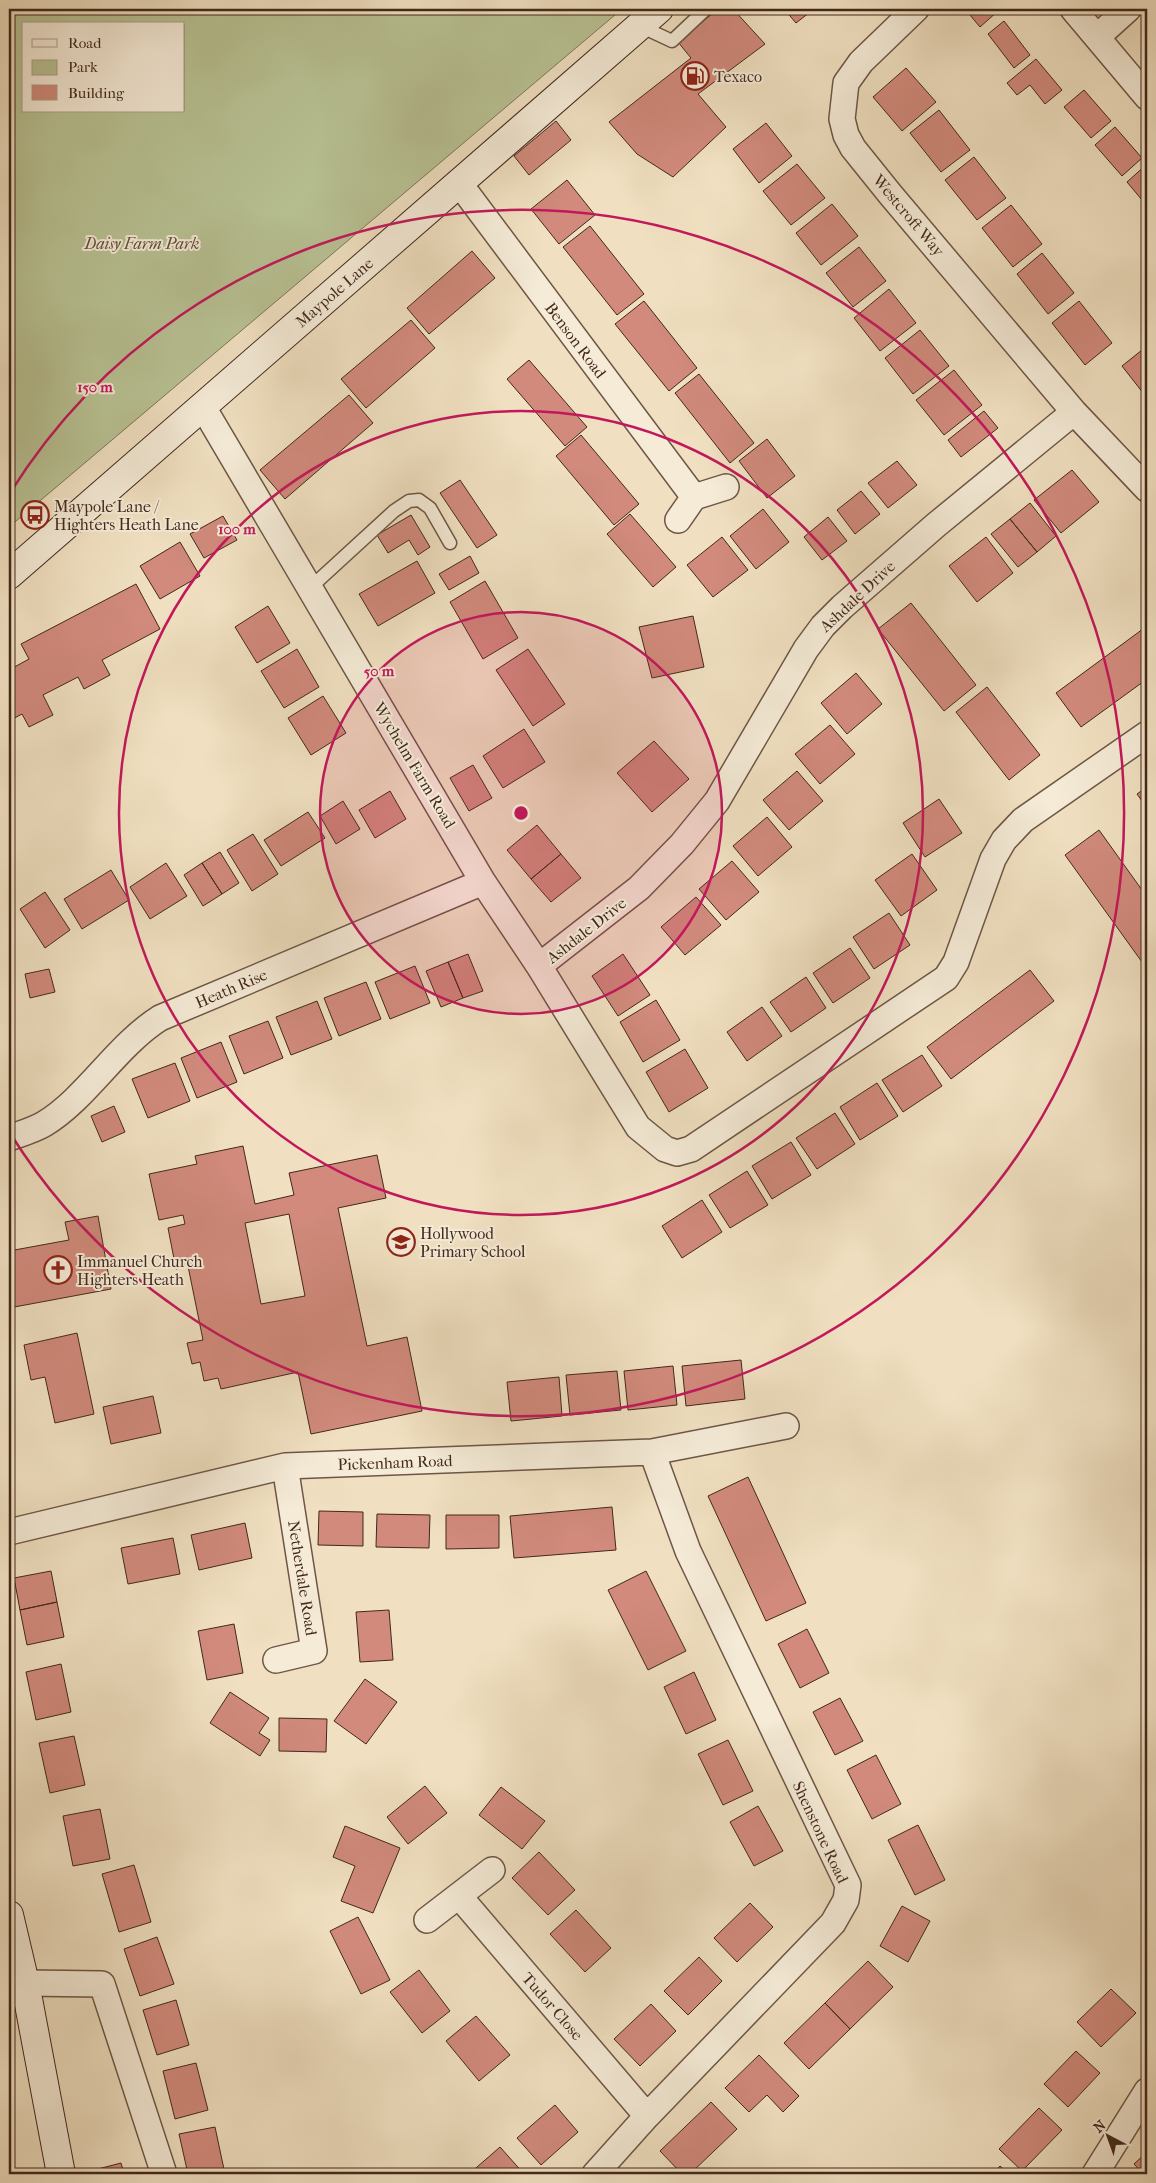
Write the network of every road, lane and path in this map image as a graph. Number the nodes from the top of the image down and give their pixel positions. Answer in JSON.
{"nodes":[{"id":1,"x":706,"y":9,"type":"edge"},
{"id":2,"x":916,"y":9,"type":"edge"},
{"id":3,"x":1073,"y":9,"type":"edge"},
{"id":4,"x":1128,"y":9,"type":"edge"},
{"id":5,"x":650,"y":17,"type":"edge"},
{"id":6,"x":1097,"y":37,"type":"junction"},
{"id":7,"x":1147,"y":97,"type":"edge"},
{"id":8,"x":459,"y":182,"type":"junction"},
{"id":9,"x":203,"y":407,"type":"junction"},
{"id":10,"x":1074,"y":412,"type":"junction"},
{"id":11,"x":726,"y":486,"type":"dead end"},
{"id":12,"x":1147,"y":489,"type":"edge"},
{"id":13,"x":694,"y":497,"type":"junction"},
{"id":14,"x":678,"y":520,"type":"dead end"},
{"id":15,"x":450,"y":543,"type":"dead end"},
{"id":16,"x":9,"y":575,"type":"edge"},
{"id":17,"x":310,"y":588,"type":"junction"},
{"id":18,"x":1147,"y":734,"type":"edge"},
{"id":19,"x":483,"y":882,"type":"junction"},
{"id":20,"x":539,"y":966,"type":"junction"},
{"id":21,"x":9,"y":1138,"type":"edge"},
{"id":22,"x":786,"y":1426,"type":"dead end"},
{"id":23,"x":652,"y":1452,"type":"junction"},
{"id":24,"x":285,"y":1466,"type":"junction"},
{"id":25,"x":9,"y":1532,"type":"edge"},
{"id":26,"x":276,"y":1660,"type":"dead end"},
{"id":27,"x":492,"y":1870,"type":"dead end"},
{"id":28,"x":459,"y":1896,"type":"junction"},
{"id":29,"x":9,"y":1915,"type":"edge"},
{"id":30,"x":427,"y":1920,"type":"dead end"},
{"id":31,"x":25,"y":1984,"type":"junction"},
{"id":32,"x":1147,"y":2091,"type":"edge"},
{"id":33,"x":647,"y":2116,"type":"junction"},
{"id":34,"x":61,"y":2174,"type":"edge"},
{"id":35,"x":164,"y":2174,"type":"edge"},
{"id":36,"x":595,"y":2174,"type":"edge"},
{"id":37,"x":1095,"y":2174,"type":"edge"}],
"edges":[{"from":1,"to":5,"type":"lane"},
{"from":2,"to":10,"type":"street","name":"Westcroft Way"},
{"from":3,"to":6,"type":"street"},
{"from":4,"to":6,"type":"street"},
{"from":5,"to":8,"type":"street","name":"Maypole Lane"},
{"from":6,"to":7,"type":"street"},
{"from":8,"to":9,"type":"street","name":"Maypole Lane"},
{"from":8,"to":13,"type":"street","name":"Benson Road"},
{"from":9,"to":16,"type":"street","name":"Maypole Lane"},
{"from":9,"to":17,"type":"street","name":"Wychelm Farm Road"},
{"from":10,"to":12,"type":"street"},
{"from":10,"to":20,"type":"street","name":"Ashdale Drive"},
{"from":11,"to":13,"type":"street"},
{"from":13,"to":14,"type":"street"},
{"from":15,"to":17,"type":"lane"},
{"from":17,"to":19,"type":"street","name":"Wychelm Farm Road"},
{"from":18,"to":20,"type":"street","name":"Ashdale Drive"},
{"from":19,"to":20,"type":"street","name":"Wychelm Farm Road"},
{"from":19,"to":21,"type":"street","name":"Heath Rise"},
{"from":22,"to":23,"type":"street","name":"Pickenham Road"},
{"from":23,"to":24,"type":"street","name":"Pickenham Road"},
{"from":23,"to":33,"type":"street","name":"Shenstone Road"},
{"from":24,"to":25,"type":"street","name":"Pickenham Road"},
{"from":24,"to":26,"type":"street","name":"Netherdale Road"},
{"from":27,"to":28,"type":"street"},
{"from":28,"to":30,"type":"street"},
{"from":28,"to":33,"type":"street","name":"Tudor Close"},
{"from":29,"to":31,"type":"street"},
{"from":31,"to":34,"type":"street"},
{"from":31,"to":35,"type":"street"},
{"from":32,"to":37,"type":"street"},
{"from":33,"to":36,"type":"street","name":"Shenstone Road"}]}
